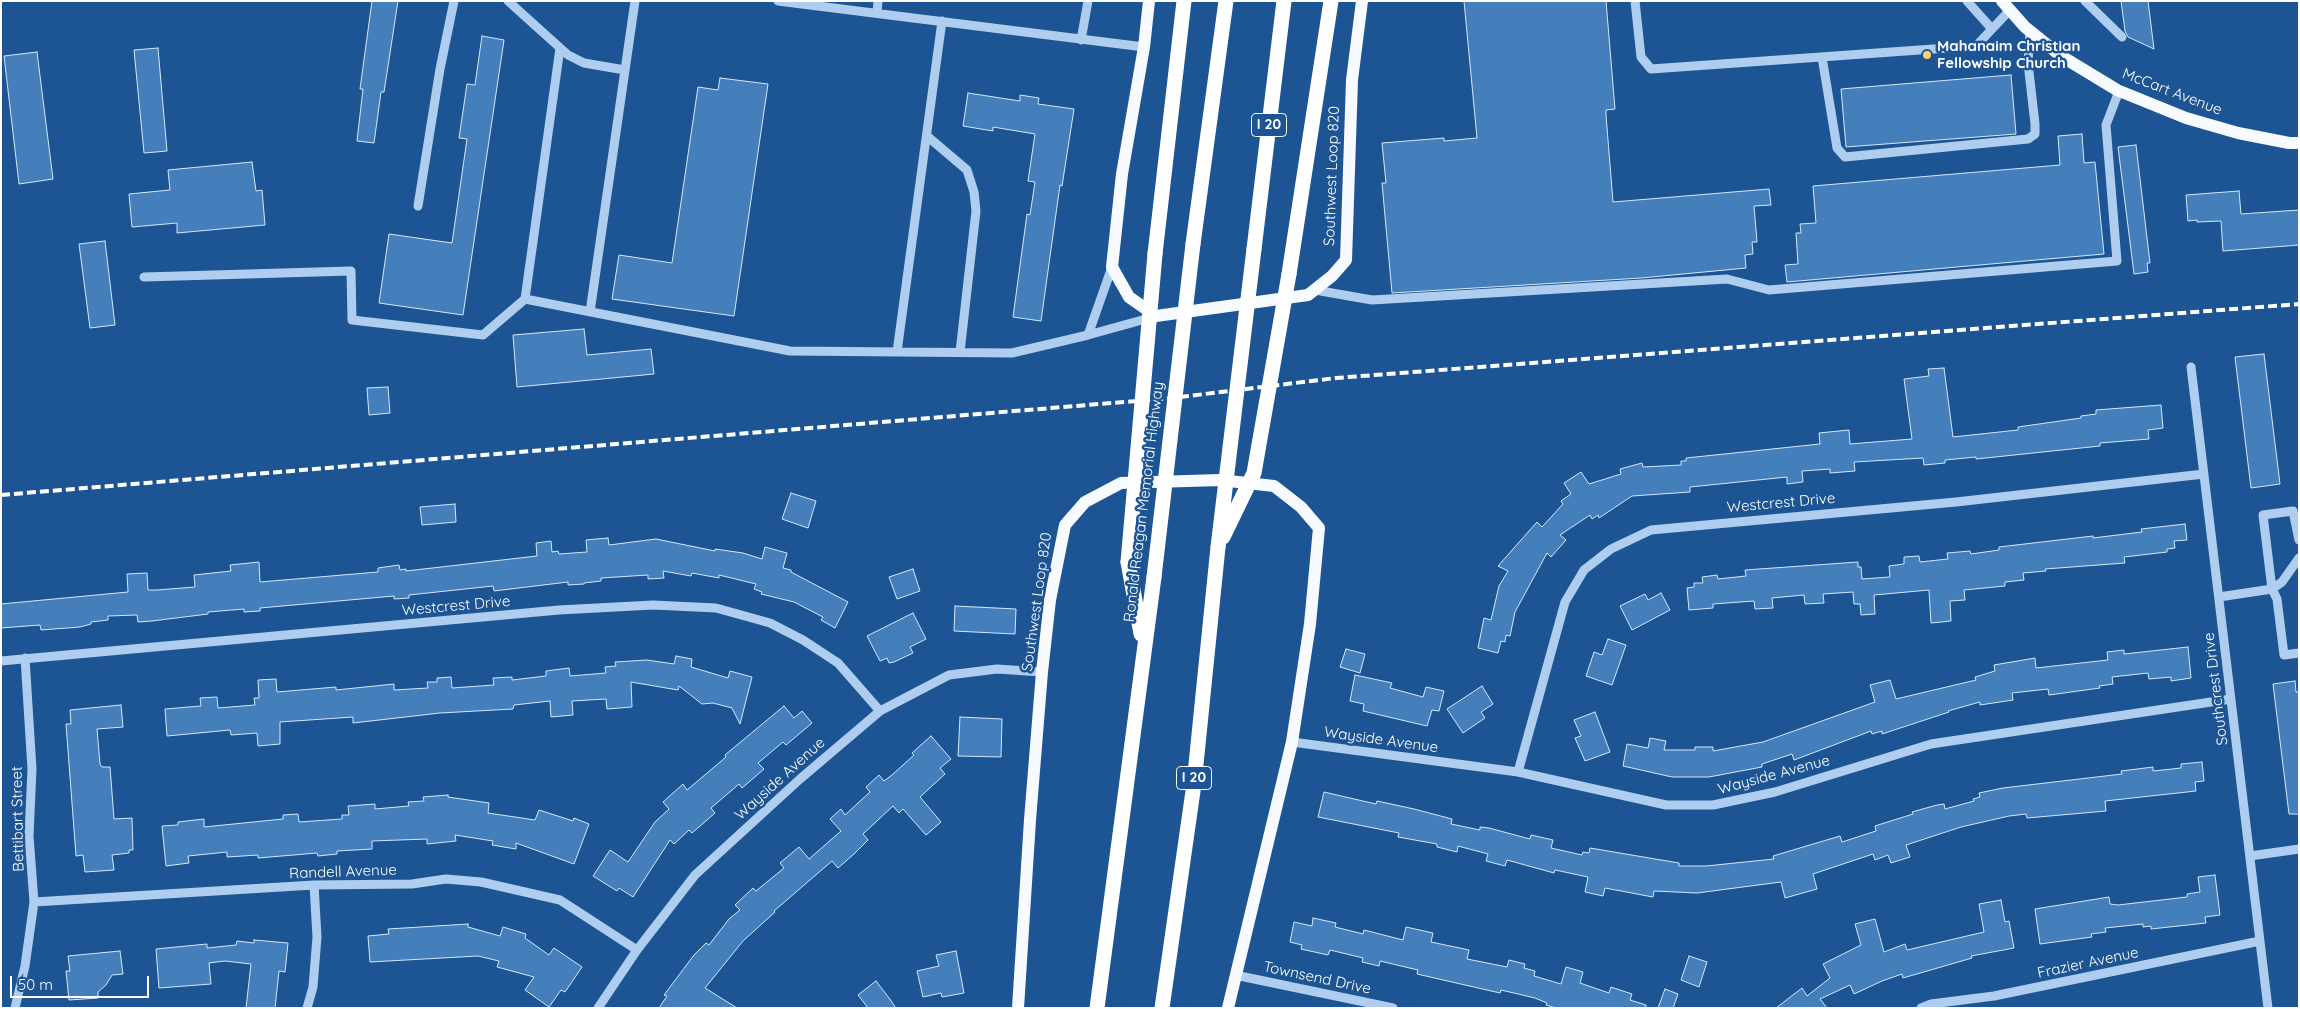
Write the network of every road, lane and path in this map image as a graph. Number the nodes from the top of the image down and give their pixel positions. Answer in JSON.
{"nodes":[{"id":1,"x":454,"y":1,"type":"edge"},
{"id":2,"x":508,"y":1,"type":"edge"},
{"id":3,"x":635,"y":1,"type":"edge"},
{"id":4,"x":778,"y":1,"type":"edge"},
{"id":5,"x":878,"y":1,"type":"edge"},
{"id":6,"x":1088,"y":1,"type":"edge"},
{"id":7,"x":1149,"y":1,"type":"edge"},
{"id":8,"x":1184,"y":1,"type":"edge"},
{"id":9,"x":1226,"y":1,"type":"edge"},
{"id":10,"x":1284,"y":1,"type":"edge"},
{"id":11,"x":1331,"y":1,"type":"edge"},
{"id":12,"x":1362,"y":1,"type":"edge"},
{"id":13,"x":1635,"y":1,"type":"edge"},
{"id":14,"x":1967,"y":1,"type":"edge"},
{"id":15,"x":2085,"y":1,"type":"edge"},
{"id":16,"x":2006,"y":6,"type":"edge"},
{"id":17,"x":876,"y":13,"type":"junction"},
{"id":18,"x":942,"y":21,"type":"junction"},
{"id":19,"x":1992,"y":29,"type":"junction"},
{"id":20,"x":2030,"y":30,"type":"junction"},
{"id":21,"x":2122,"y":37,"type":"dead end"},
{"id":22,"x":1082,"y":40,"type":"junction"},
{"id":23,"x":1144,"y":47,"type":"junction"},
{"id":24,"x":560,"y":48,"type":"junction"},
{"id":25,"x":1822,"y":57,"type":"junction"},
{"id":26,"x":625,"y":70,"type":"junction"},
{"id":27,"x":2119,"y":91,"type":"junction"},
{"id":28,"x":927,"y":136,"type":"junction"},
{"id":29,"x":2299,"y":143,"type":"edge"},
{"id":30,"x":418,"y":206,"type":"dead end"},
{"id":31,"x":1112,"y":267,"type":"junction"},
{"id":32,"x":144,"y":277,"type":"dead end"},
{"id":33,"x":1315,"y":290,"type":"junction"},
{"id":34,"x":525,"y":299,"type":"junction"},
{"id":35,"x":590,"y":312,"type":"junction"},
{"id":36,"x":1156,"y":316,"type":"junction"},
{"id":37,"x":1088,"y":335,"type":"junction"},
{"id":38,"x":897,"y":352,"type":"junction"},
{"id":39,"x":960,"y":352,"type":"junction"},
{"id":40,"x":2190,"y":367,"type":"dead end"},
{"id":41,"x":2204,"y":474,"type":"junction"},
{"id":42,"x":2299,"y":540,"type":"edge"},
{"id":43,"x":1218,"y":547,"type":"junction"},
{"id":44,"x":2299,"y":558,"type":"edge"},
{"id":45,"x":2272,"y":589,"type":"junction"},
{"id":46,"x":2219,"y":597,"type":"junction"},
{"id":47,"x":1144,"y":646,"type":"junction"},
{"id":48,"x":2299,"y":653,"type":"edge"},
{"id":49,"x":25,"y":658,"type":"junction"},
{"id":50,"x":1,"y":661,"type":"edge"},
{"id":51,"x":1042,"y":672,"type":"junction"},
{"id":52,"x":2231,"y":699,"type":"junction"},
{"id":53,"x":880,"y":711,"type":"junction"},
{"id":54,"x":1292,"y":742,"type":"junction"},
{"id":55,"x":1518,"y":772,"type":"junction"},
{"id":56,"x":2299,"y":849,"type":"edge"},
{"id":57,"x":2250,"y":856,"type":"junction"},
{"id":58,"x":314,"y":885,"type":"junction"},
{"id":59,"x":34,"y":902,"type":"junction"},
{"id":60,"x":2260,"y":941,"type":"junction"},
{"id":61,"x":637,"y":950,"type":"junction"},
{"id":62,"x":1235,"y":975,"type":"junction"},
{"id":63,"x":14,"y":1008,"type":"edge"},
{"id":64,"x":307,"y":1008,"type":"edge"},
{"id":65,"x":598,"y":1008,"type":"edge"},
{"id":66,"x":1018,"y":1008,"type":"edge"},
{"id":67,"x":1097,"y":1008,"type":"edge"},
{"id":68,"x":1162,"y":1008,"type":"edge"},
{"id":69,"x":1228,"y":1008,"type":"edge"},
{"id":70,"x":1393,"y":1008,"type":"edge"},
{"id":71,"x":1920,"y":1008,"type":"edge"},
{"id":72,"x":2268,"y":1008,"type":"edge"}],
"edges":[{"from":1,"to":30,"type":"street"},
{"from":2,"to":24,"type":"street"},
{"from":3,"to":26,"type":"street"},
{"from":4,"to":17,"type":"street"},
{"from":5,"to":17,"type":"street"},
{"from":6,"to":22,"type":"street"},
{"from":7,"to":23,"type":"main road"},
{"from":8,"to":47,"type":"highway","bridge":true},
{"from":9,"to":47,"type":"highway","name":"Ronald Reagan Memorial Highway","bridge":true},
{"from":10,"to":43,"type":"highway","number":"I 20","bridge":true},
{"from":11,"to":43,"type":"highway","bridge":true},
{"from":12,"to":33,"type":"main road","name":"Southwest Loop 820"},
{"from":13,"to":25,"type":"street"},
{"from":14,"to":19,"type":"street"},
{"from":15,"to":21,"type":"street"},
{"from":16,"to":19,"type":"street"},
{"from":16,"to":20,"type":"main road","name":"McCart Avenue"},
{"from":17,"to":18,"type":"street"},
{"from":18,"to":22,"type":"street"},
{"from":18,"to":28,"type":"street"},
{"from":19,"to":25,"type":"street"},
{"from":20,"to":25,"type":"street"},
{"from":20,"to":27,"type":"main road","name":"McCart Avenue"},
{"from":22,"to":23,"type":"street"},
{"from":23,"to":31,"type":"main road"},
{"from":24,"to":26,"type":"street"},
{"from":24,"to":34,"type":"street"},
{"from":26,"to":35,"type":"street"},
{"from":27,"to":29,"type":"main road","name":"McCart Avenue"},
{"from":27,"to":33,"type":"street"},
{"from":28,"to":38,"type":"street"},
{"from":28,"to":39,"type":"street"},
{"from":31,"to":36,"type":"main road"},
{"from":31,"to":37,"type":"street"},
{"from":32,"to":34,"type":"street"},
{"from":33,"to":36,"type":"main road","name":"Southwest Loop 820"},
{"from":34,"to":35,"type":"street"},
{"from":35,"to":38,"type":"street"},
{"from":36,"to":37,"type":"street"},
{"from":37,"to":39,"type":"street"},
{"from":38,"to":39,"type":"street"},
{"from":40,"to":41,"type":"street","name":"Southcrest Drive"},
{"from":41,"to":46,"type":"street","name":"Southcrest Drive"},
{"from":41,"to":55,"type":"street","name":"Westcrest Drive"},
{"from":42,"to":45,"type":"street"},
{"from":43,"to":68,"type":"highway","number":"I 20"},
{"from":44,"to":45,"type":"street"},
{"from":45,"to":46,"type":"street"},
{"from":45,"to":48,"type":"street"},
{"from":46,"to":52,"type":"street","name":"Southcrest Drive"},
{"from":47,"to":67,"type":"highway","name":"Ronald Reagan Memorial Highway"},
{"from":49,"to":50,"type":"street","name":"Westcrest Drive"},
{"from":49,"to":53,"type":"street","name":"Westcrest Drive"},
{"from":49,"to":59,"type":"street","name":"Bettibart Street"},
{"from":51,"to":53,"type":"street","name":"Wayside Avenue"},
{"from":51,"to":54,"type":"main road","name":"Southwest Loop 820"},
{"from":51,"to":66,"type":"main road","name":"Southwest Loop 820"},
{"from":52,"to":55,"type":"street","name":"Wayside Avenue"},
{"from":52,"to":57,"type":"street","name":"Southcrest Drive"},
{"from":53,"to":61,"type":"street","name":"Wayside Avenue"},
{"from":54,"to":55,"type":"street","name":"Wayside Avenue"},
{"from":54,"to":62,"type":"main road","name":"Southwest Loop 820"},
{"from":56,"to":57,"type":"street"},
{"from":57,"to":60,"type":"street","name":"Southcrest Drive"},
{"from":58,"to":59,"type":"street","name":"Randell Avenue"},
{"from":58,"to":61,"type":"street","name":"Randell Avenue"},
{"from":58,"to":64,"type":"street"},
{"from":59,"to":63,"type":"street","name":"Bettibart Street"},
{"from":60,"to":71,"type":"street","name":"Frazier Avenue"},
{"from":60,"to":72,"type":"street","name":"Southcrest Drive"},
{"from":61,"to":65,"type":"street","name":"Wayside Avenue"},
{"from":62,"to":69,"type":"main road","name":"Southwest Loop 820"},
{"from":62,"to":70,"type":"street","name":"Townsend Drive"}]}
